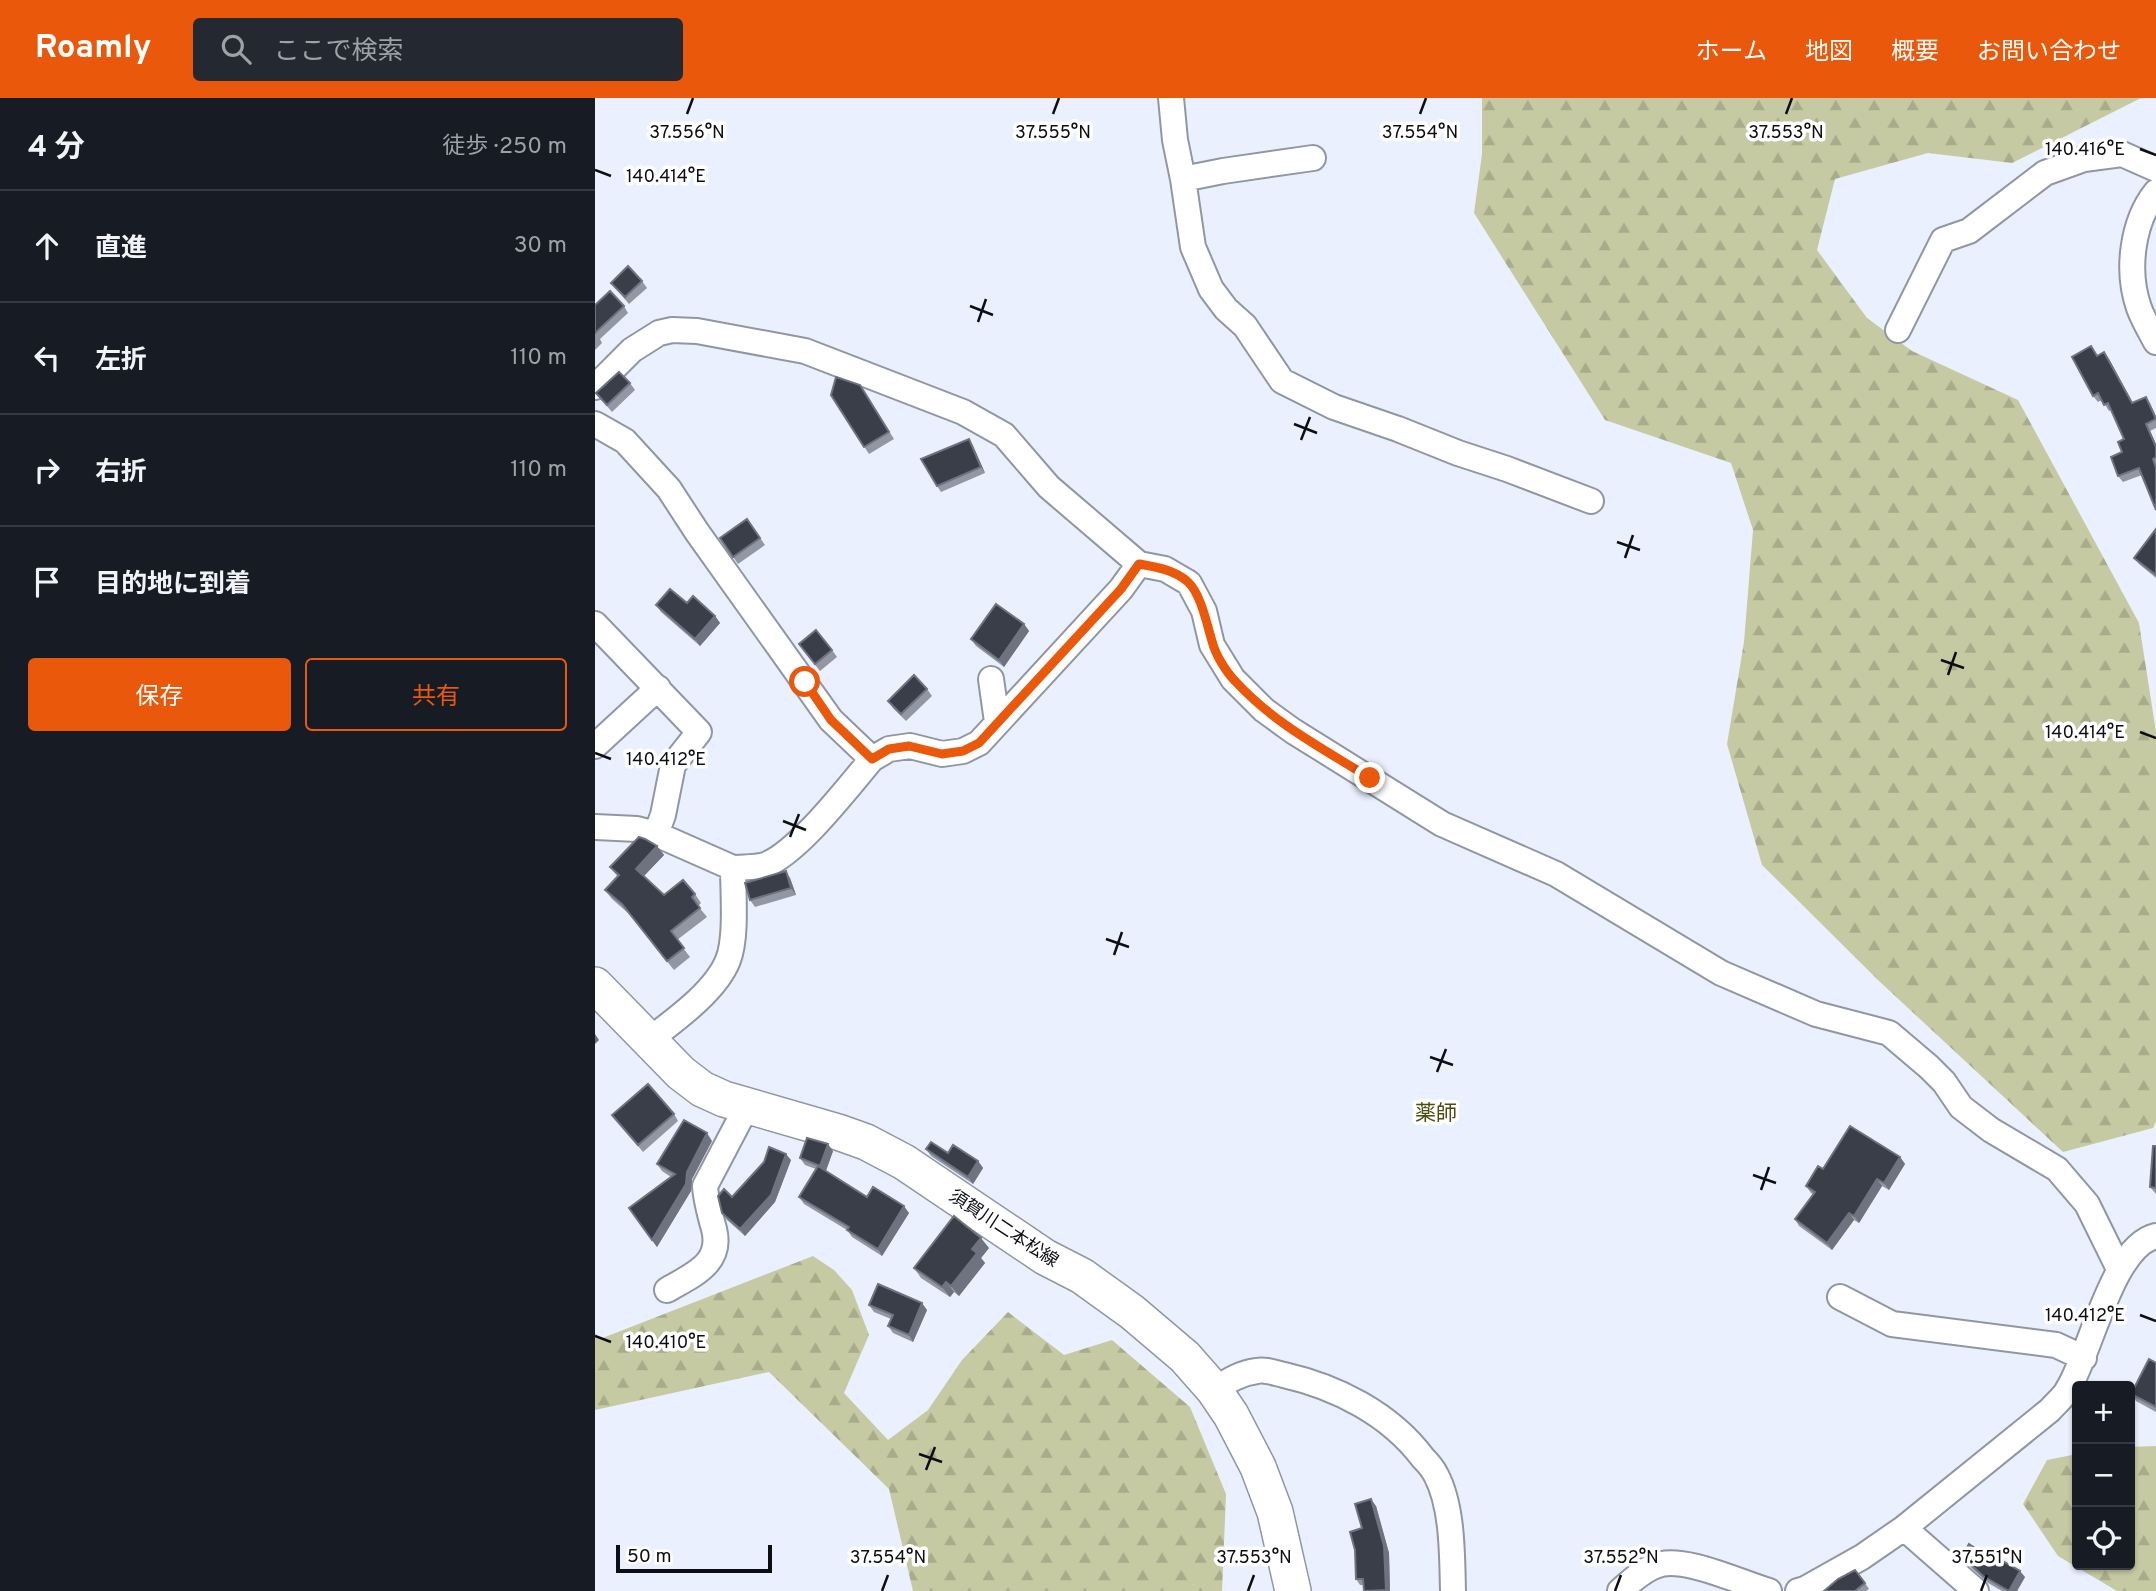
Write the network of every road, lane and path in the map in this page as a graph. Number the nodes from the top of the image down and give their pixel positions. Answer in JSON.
{"nodes":[{"id":1,"x":1171,"y":98,"type":"edge"},
{"id":2,"x":1313,"y":158,"type":"dead end"},
{"id":3,"x":2156,"y":169,"type":"edge"},
{"id":4,"x":1183,"y":179,"type":"junction"},
{"id":5,"x":2156,"y":192,"type":"edge"},
{"id":6,"x":1898,"y":330,"type":"dead end"},
{"id":7,"x":2156,"y":342,"type":"edge"},
{"id":8,"x":595,"y":387,"type":"edge"},
{"id":9,"x":595,"y":424,"type":"edge"},
{"id":10,"x":1591,"y":501,"type":"dead end"},
{"id":11,"x":1139,"y":564,"type":"junction"},
{"id":12,"x":595,"y":624,"type":"edge"},
{"id":13,"x":992,"y":679,"type":"dead end"},
{"id":14,"x":658,"y":688,"type":"junction"},
{"id":15,"x":997,"y":722,"type":"junction"},
{"id":16,"x":595,"y":746,"type":"edge"},
{"id":17,"x":872,"y":759,"type":"junction"},
{"id":18,"x":595,"y":827,"type":"edge"},
{"id":19,"x":656,"y":834,"type":"junction"},
{"id":20,"x":733,"y":868,"type":"junction"},
{"id":21,"x":595,"y":985,"type":"edge"},
{"id":22,"x":649,"y":1040,"type":"junction"},
{"id":23,"x":747,"y":1106,"type":"junction"},
{"id":24,"x":2156,"y":1236,"type":"edge"},
{"id":25,"x":2119,"y":1269,"type":"junction"},
{"id":26,"x":667,"y":1290,"type":"dead end"},
{"id":27,"x":1840,"y":1297,"type":"dead end"},
{"id":28,"x":2084,"y":1358,"type":"junction"},
{"id":29,"x":1214,"y":1390,"type":"junction"},
{"id":30,"x":1904,"y":1528,"type":"junction"},
{"id":31,"x":1803,"y":1590,"type":"edge"},
{"id":32,"x":1293,"y":1591,"type":"edge"},
{"id":33,"x":1453,"y":1591,"type":"edge"},
{"id":34,"x":1620,"y":1591,"type":"edge"},
{"id":35,"x":1769,"y":1591,"type":"edge"},
{"id":36,"x":1976,"y":1591,"type":"edge"}],
"edges":[{"from":1,"to":4,"type":"street"},
{"from":2,"to":4,"type":"street"},
{"from":3,"to":6,"type":"street"},
{"from":4,"to":10,"type":"street"},
{"from":5,"to":7,"type":"street"},
{"from":8,"to":11,"type":"street"},
{"from":9,"to":17,"type":"street"},
{"from":11,"to":15,"type":"street"},
{"from":11,"to":25,"type":"street"},
{"from":12,"to":14,"type":"street"},
{"from":13,"to":15,"type":"street"},
{"from":14,"to":16,"type":"street"},
{"from":14,"to":19,"type":"street"},
{"from":15,"to":17,"type":"street"},
{"from":17,"to":20,"type":"street"},
{"from":18,"to":19,"type":"street"},
{"from":19,"to":20,"type":"street"},
{"from":20,"to":22,"type":"street"},
{"from":21,"to":22,"type":"main road","name":"須賀川二本松線"},
{"from":22,"to":23,"type":"main road","name":"須賀川二本松線"},
{"from":23,"to":26,"type":"street"},
{"from":23,"to":29,"type":"main road","name":"須賀川二本松線"},
{"from":24,"to":25,"type":"street"},
{"from":25,"to":28,"type":"street"},
{"from":27,"to":28,"type":"street"},
{"from":28,"to":30,"type":"street"},
{"from":29,"to":32,"type":"main road","name":"須賀川二本松線"},
{"from":29,"to":33,"type":"street"},
{"from":30,"to":31,"type":"street"},
{"from":30,"to":36,"type":"street"},
{"from":34,"to":35,"type":"street"}]}
